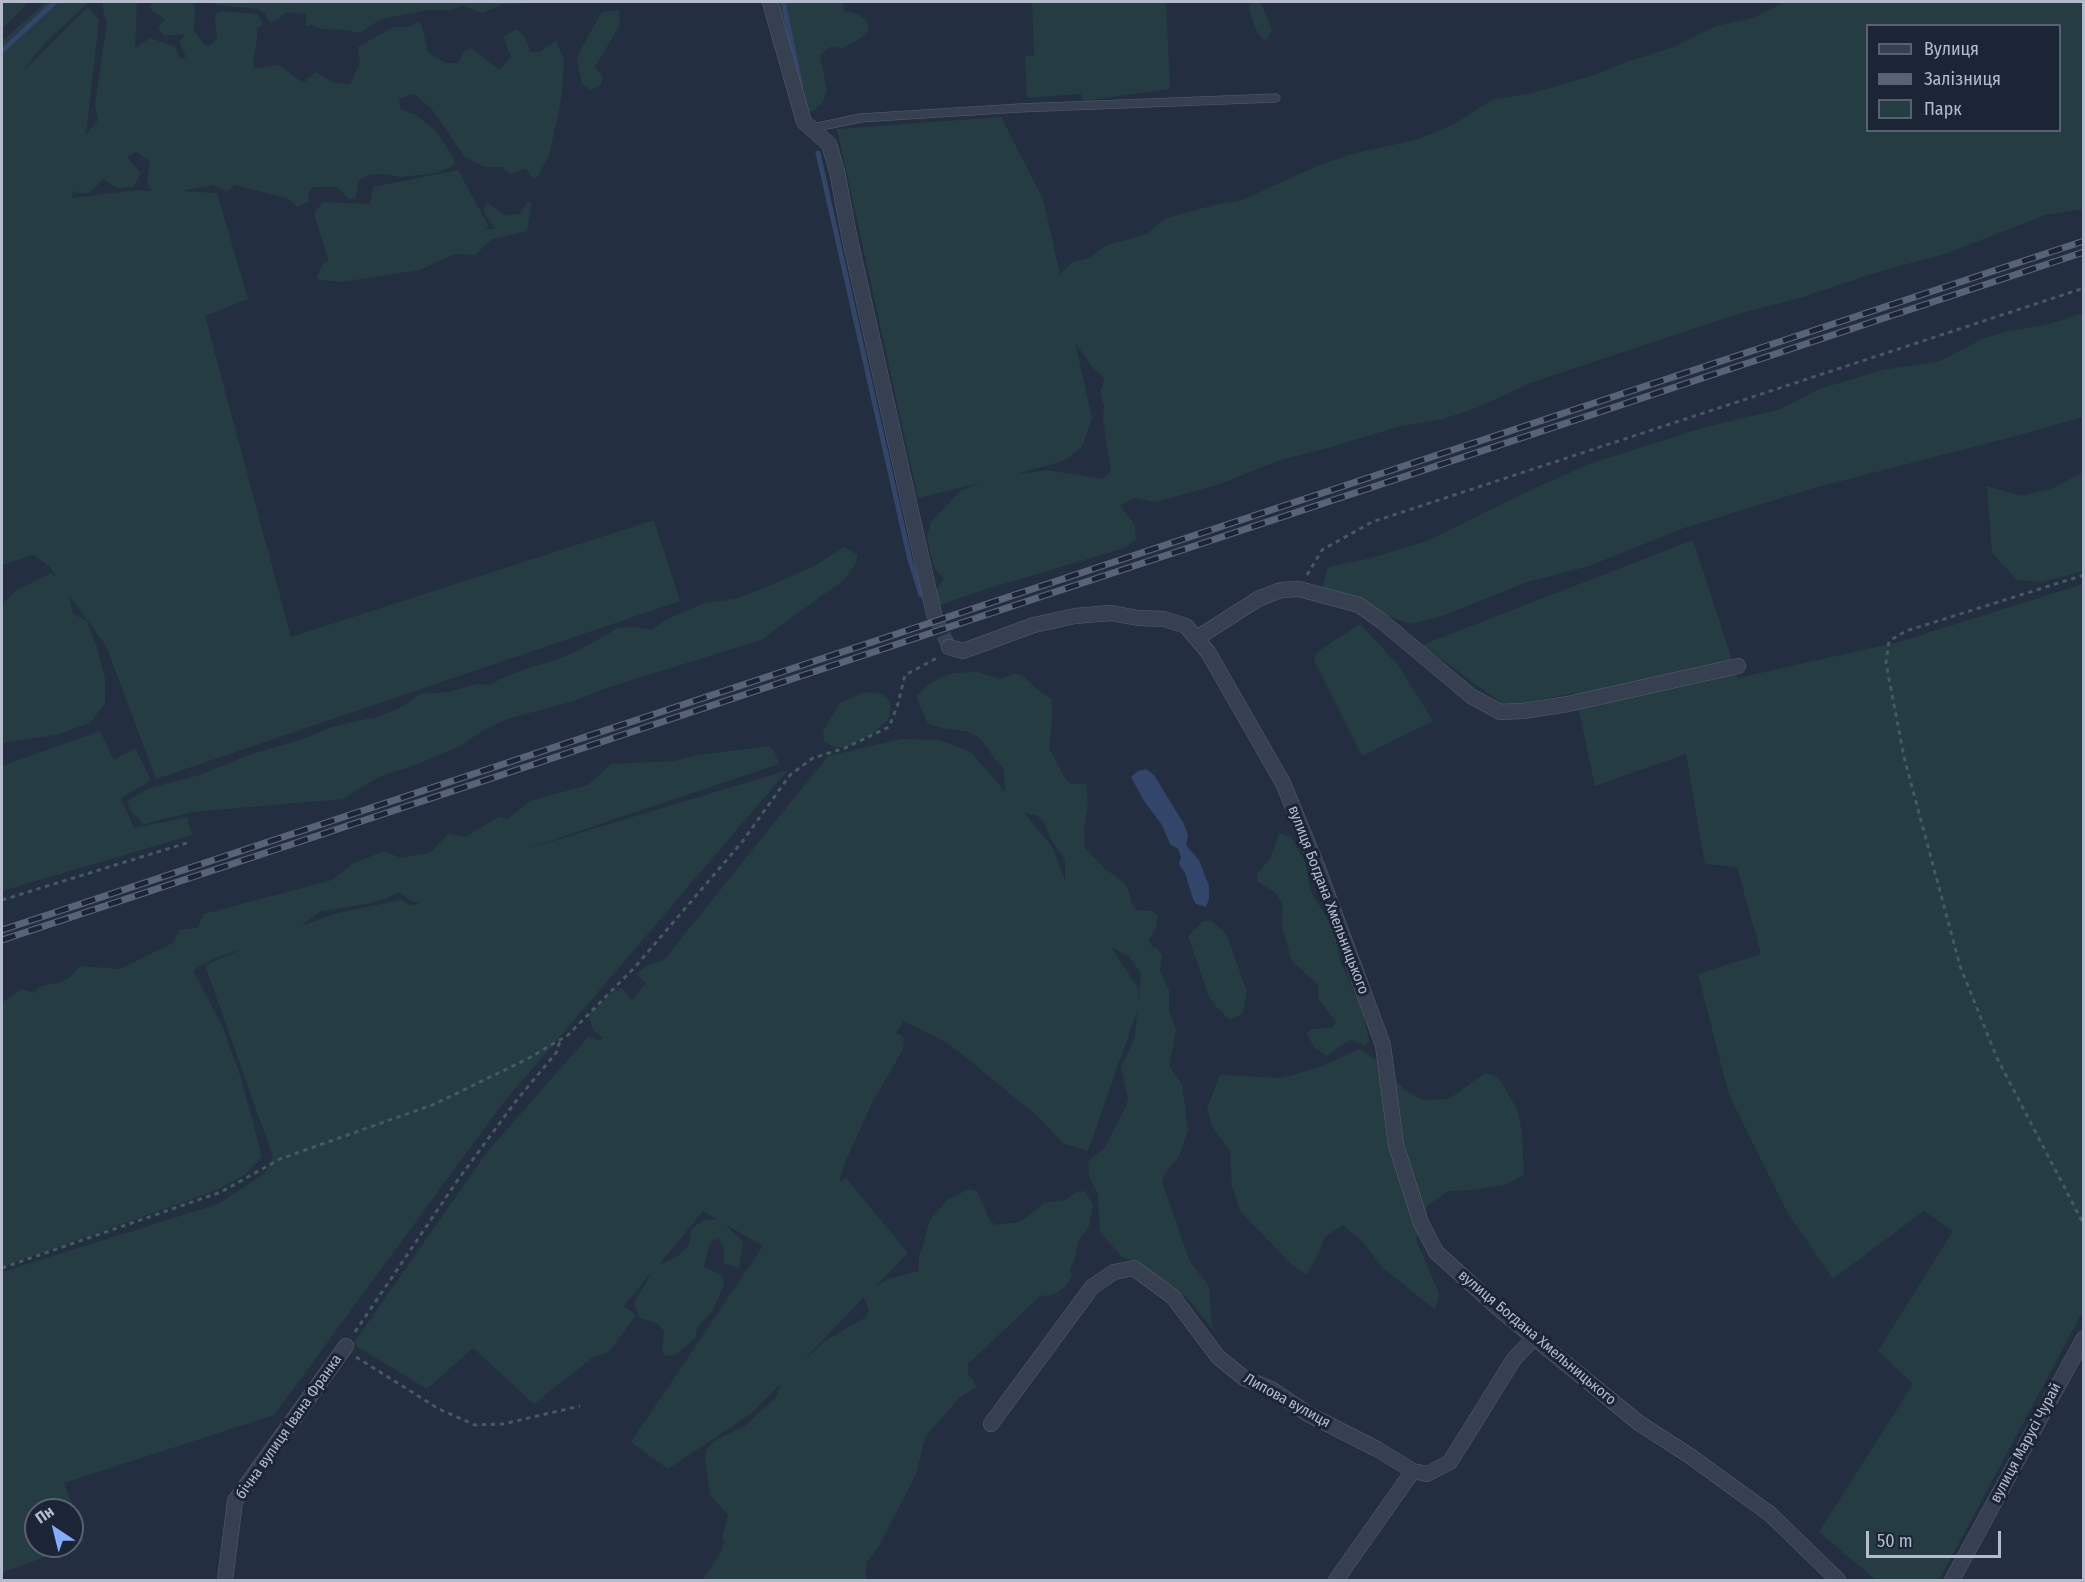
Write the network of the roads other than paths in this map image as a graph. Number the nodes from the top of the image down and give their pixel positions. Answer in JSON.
{"nodes":[{"id":1,"x":770,"y":2,"type":"edge"},
{"id":2,"x":1276,"y":98,"type":"dead end"},
{"id":3,"x":811,"y":128,"type":"junction"},
{"id":4,"x":934,"y":614,"type":"tunnel mouth"},
{"id":5,"x":1197,"y":638,"type":"junction"},
{"id":6,"x":949,"y":647,"type":"road end"},
{"id":7,"x":1738,"y":666,"type":"dead end"},
{"id":8,"x":1534,"y":1338,"type":"junction"},
{"id":9,"x":2084,"y":1338,"type":"edge"},
{"id":10,"x":345,"y":1348,"type":"road end"},
{"id":11,"x":991,"y":1424,"type":"dead end"},
{"id":12,"x":1413,"y":1471,"type":"junction"},
{"id":13,"x":225,"y":1581,"type":"edge"},
{"id":14,"x":1336,"y":1581,"type":"edge"},
{"id":15,"x":1838,"y":1581,"type":"edge"},
{"id":16,"x":1952,"y":1581,"type":"edge"}],
"edges":[{"from":1,"to":3,"type":"street"},
{"from":2,"to":3,"type":"lane"},
{"from":3,"to":4,"type":"street"},
{"from":5,"to":6,"type":"street"},
{"from":5,"to":7,"type":"street"},
{"from":5,"to":8,"type":"street","name":"вулиця Богдана Хмельницького"},
{"from":8,"to":12,"type":"street"},
{"from":8,"to":15,"type":"street","name":"вулиця Богдана Хмельницького"},
{"from":9,"to":16,"type":"street","name":"вулиця Марусі Чурай"},
{"from":10,"to":13,"type":"street","name":"бічна вулиця Івана Франка"},
{"from":11,"to":12,"type":"street","name":"Липова вулиця"},
{"from":12,"to":14,"type":"street"}]}
